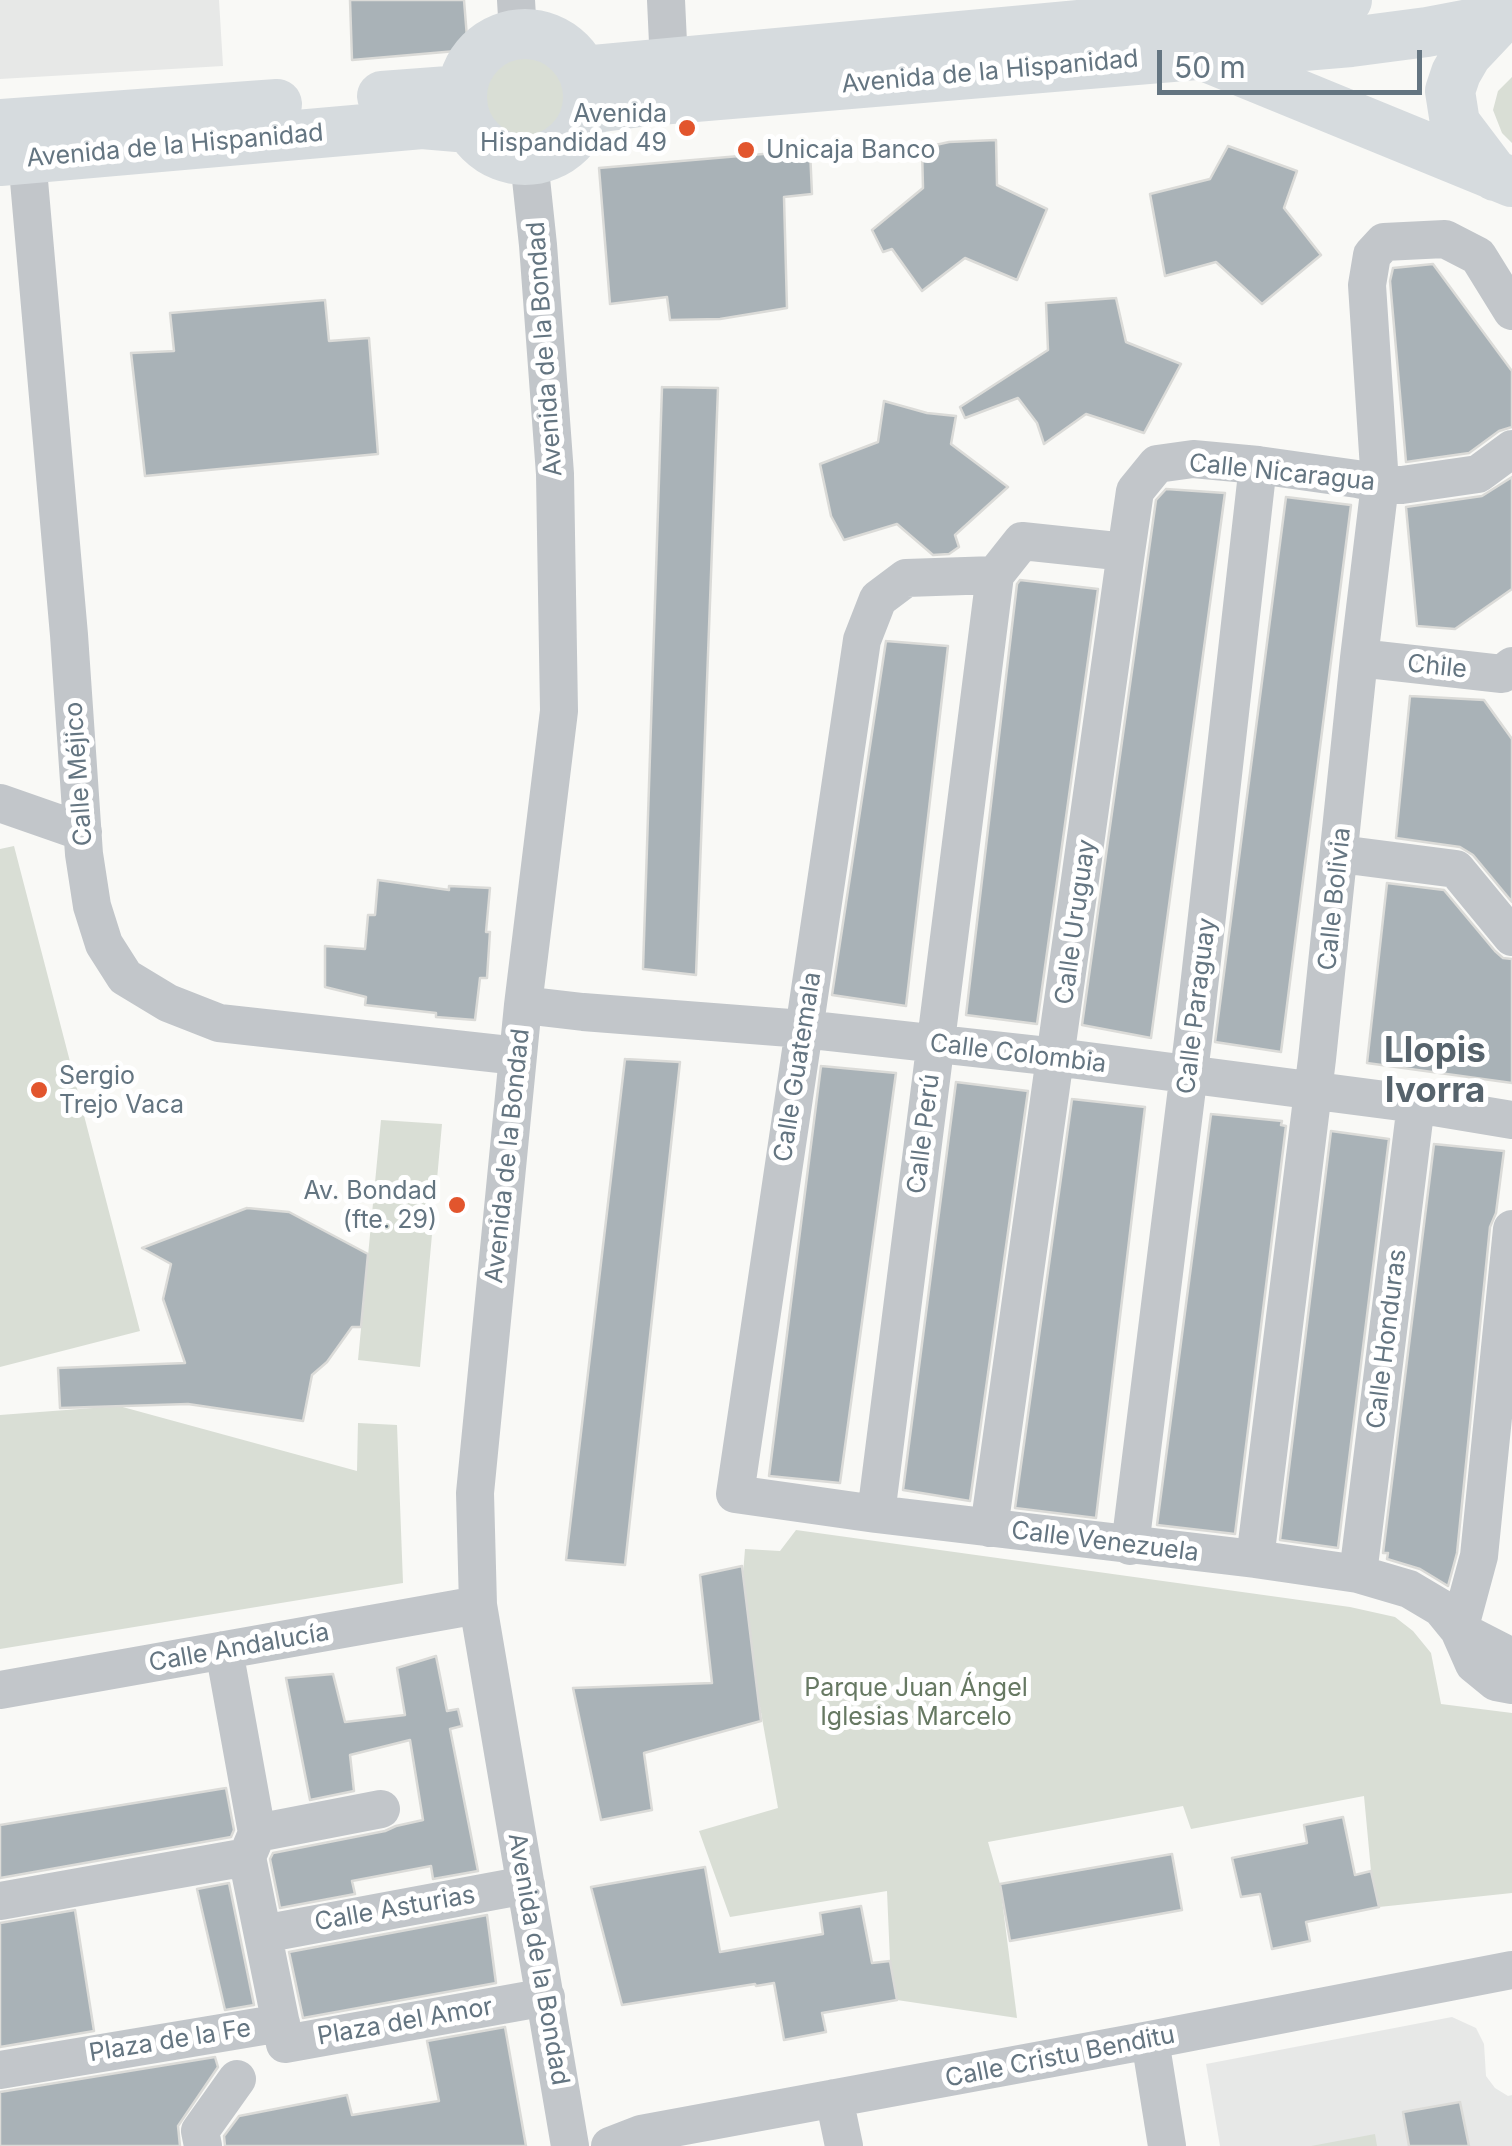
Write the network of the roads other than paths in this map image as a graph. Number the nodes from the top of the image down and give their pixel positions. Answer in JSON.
{"nodes":[{"id":1,"x":666,"y":0,"type":"edge"},
{"id":2,"x":1328,"y":1,"type":"edge"},
{"id":3,"x":1141,"y":10,"type":"edge"},
{"id":4,"x":1037,"y":15,"type":"edge"},
{"id":5,"x":517,"y":17,"type":"edge"},
{"id":6,"x":1506,"y":17,"type":"edge"},
{"id":7,"x":1200,"y":54,"type":"junction"},
{"id":8,"x":669,"y":64,"type":"junction"},
{"id":9,"x":585,"y":90,"type":"junction"},
{"id":10,"x":465,"y":109,"type":"junction"},
{"id":11,"x":9,"y":148,"type":"edge"},
{"id":12,"x":529,"y":160,"type":"junction"},
{"id":13,"x":1504,"y":179,"type":"edge"},
{"id":14,"x":1512,"y":310,"type":"edge"},
{"id":15,"x":1512,"y":449,"type":"edge"},
{"id":16,"x":1258,"y":465,"type":"junction"},
{"id":17,"x":1380,"y":484,"type":"junction"},
{"id":18,"x":1126,"y":552,"type":"junction"},
{"id":19,"x":994,"y":575,"type":"junction"},
{"id":20,"x":1359,"y":658,"type":"junction"},
{"id":21,"x":1509,"y":677,"type":"edge"},
{"id":22,"x":0,"y":803,"type":"edge"},
{"id":23,"x":83,"y":832,"type":"junction"},
{"id":24,"x":1340,"y":854,"type":"junction"},
{"id":25,"x":1512,"y":937,"type":"edge"},
{"id":26,"x":523,"y":1005,"type":"junction"},
{"id":27,"x":803,"y":1029,"type":"junction"},
{"id":28,"x":934,"y":1044,"type":"junction"},
{"id":29,"x":518,"y":1056,"type":"junction"},
{"id":30,"x":1056,"y":1058,"type":"junction"},
{"id":31,"x":1189,"y":1075,"type":"junction"},
{"id":32,"x":1313,"y":1092,"type":"junction"},
{"id":33,"x":1416,"y":1104,"type":"junction"},
{"id":34,"x":1512,"y":1120,"type":"edge"},
{"id":35,"x":1512,"y":1228,"type":"edge"},
{"id":36,"x":734,"y":1494,"type":"joint"},
{"id":37,"x":876,"y":1514,"type":"junction"},
{"id":38,"x":989,"y":1528,"type":"junction"},
{"id":39,"x":1130,"y":1546,"type":"junction"},
{"id":40,"x":1255,"y":1560,"type":"junction"},
{"id":41,"x":1358,"y":1574,"type":"junction"},
{"id":42,"x":478,"y":1605,"type":"junction"},
{"id":43,"x":1459,"y":1630,"type":"junction"},
{"id":44,"x":224,"y":1650,"type":"junction"},
{"id":45,"x":1512,"y":1657,"type":"edge"},
{"id":46,"x":1512,"y":1685,"type":"edge"},
{"id":47,"x":0,"y":1690,"type":"edge"},
{"id":48,"x":381,"y":1809,"type":"dead end"},
{"id":49,"x":252,"y":1845,"type":"junction"},
{"id":50,"x":526,"y":1885,"type":"junction"},
{"id":51,"x":0,"y":1901,"type":"edge"},
{"id":52,"x":263,"y":1934,"type":"junction"},
{"id":53,"x":1512,"y":1970,"type":"edge"},
{"id":54,"x":546,"y":1997,"type":"junction"},
{"id":55,"x":281,"y":2023,"type":"junction"},
{"id":56,"x":1150,"y":2040,"type":"junction"},
{"id":57,"x":0,"y":2070,"type":"edge"},
{"id":58,"x":237,"y":2079,"type":"dead end"},
{"id":59,"x":834,"y":2098,"type":"junction"},
{"id":60,"x":203,"y":2146,"type":"edge"},
{"id":61,"x":570,"y":2146,"type":"edge"},
{"id":62,"x":610,"y":2146,"type":"edge"},
{"id":63,"x":844,"y":2146,"type":"edge"},
{"id":64,"x":1167,"y":2146,"type":"edge"}],
"edges":[{"from":1,"to":8,"type":"street"},
{"from":2,"to":3,"type":"main road","name":"Avenida de la Hispanidad"},
{"from":3,"to":4,"type":"main road","name":"Avenida de la Hispanidad"},
{"from":4,"to":8,"type":"main road","name":"Avenida de la Hispanidad"},
{"from":5,"to":9,"type":"main road"},
{"from":5,"to":10,"type":"main road"},
{"from":6,"to":7,"type":"main road","name":"Avenida de la Hispanidad"},
{"from":6,"to":13,"type":"main road"},
{"from":7,"to":9,"type":"main road","name":"Avenida de la Hispanidad"},
{"from":7,"to":13,"type":"main road"},
{"from":8,"to":9,"type":"main road","name":"Avenida de la Hispanidad"},
{"from":9,"to":12,"type":"main road"},
{"from":10,"to":11,"type":"main road","name":"Avenida de la Hispanidad"},
{"from":10,"to":12,"type":"main road"},
{"from":11,"to":23,"type":"street","name":"Calle Méjico"},
{"from":12,"to":26,"type":"street","name":"Avenida de la Bondad"},
{"from":14,"to":17,"type":"street","name":"Calle Bolivia"},
{"from":15,"to":17,"type":"street","name":"Calle Nicaragua"},
{"from":16,"to":17,"type":"street","name":"Calle Nicaragua"},
{"from":16,"to":18,"type":"street","name":"Calle Nicaragua"},
{"from":16,"to":31,"type":"street","name":"Calle Paraguay"},
{"from":17,"to":20,"type":"street","name":"Calle Bolivia"},
{"from":18,"to":19,"type":"street"},
{"from":18,"to":30,"type":"street","name":"Calle Uruguay"},
{"from":19,"to":27,"type":"street","name":"Calle Guatemala"},
{"from":19,"to":28,"type":"street","name":"Calle Perú"},
{"from":20,"to":21,"type":"street","name":"Chile"},
{"from":20,"to":24,"type":"street","name":"Calle Bolivia"},
{"from":22,"to":23,"type":"street"},
{"from":23,"to":29,"type":"street","name":"Calle Méjico"},
{"from":24,"to":25,"type":"street"},
{"from":24,"to":32,"type":"street","name":"Calle Bolivia"},
{"from":26,"to":27,"type":"street","name":"Calle Colombia"},
{"from":26,"to":29,"type":"street","name":"Avenida de la Bondad"},
{"from":27,"to":28,"type":"street","name":"Calle Colombia"},
{"from":27,"to":36,"type":"street","name":"Calle Guatemala"},
{"from":28,"to":30,"type":"street","name":"Calle Colombia"},
{"from":28,"to":37,"type":"street","name":"Calle Perú"},
{"from":29,"to":42,"type":"street","name":"Avenida de la Bondad"},
{"from":30,"to":31,"type":"street","name":"Calle Colombia"},
{"from":30,"to":38,"type":"street","name":"Calle Uruguay"},
{"from":31,"to":32,"type":"street","name":"Calle Colombia"},
{"from":31,"to":39,"type":"street","name":"Calle Paraguay"},
{"from":32,"to":33,"type":"street","name":"Calle Colombia"},
{"from":32,"to":40,"type":"street","name":"Calle Bolivia"},
{"from":33,"to":34,"type":"street","name":"Calle Colombia"},
{"from":33,"to":41,"type":"street","name":"Calle Honduras"},
{"from":35,"to":43,"type":"street"},
{"from":36,"to":37,"type":"street","name":"Calle Venezuela"},
{"from":37,"to":38,"type":"street","name":"Calle Venezuela"},
{"from":38,"to":39,"type":"street","name":"Calle Venezuela"},
{"from":39,"to":40,"type":"street","name":"Calle Venezuela"},
{"from":40,"to":41,"type":"street","name":"Calle Venezuela"},
{"from":41,"to":43,"type":"street","name":"Calle Venezuela"},
{"from":42,"to":44,"type":"street","name":"Calle Andalucía"},
{"from":42,"to":50,"type":"street","name":"Avenida de la Bondad"},
{"from":43,"to":45,"type":"street","name":"Calle Venezuela"},
{"from":43,"to":46,"type":"street","name":"Calle Venezuela"},
{"from":44,"to":47,"type":"street","name":"Calle Andalucía"},
{"from":44,"to":49,"type":"street","name":"Plaza de la Fe"},
{"from":48,"to":49,"type":"street"},
{"from":49,"to":51,"type":"street"},
{"from":49,"to":52,"type":"street","name":"Plaza de la Fe"},
{"from":50,"to":52,"type":"street","name":"Calle Asturias"},
{"from":50,"to":54,"type":"street","name":"Avenida de la Bondad"},
{"from":52,"to":55,"type":"street","name":"Plaza de la Fe"},
{"from":53,"to":56,"type":"street","name":"Calle Cristu Benditu"},
{"from":54,"to":55,"type":"street","name":"Plaza del Amor"},
{"from":54,"to":61,"type":"street","name":"Avenida de la Bondad"},
{"from":55,"to":57,"type":"street","name":"Plaza de la Fe"},
{"from":56,"to":59,"type":"street","name":"Calle Cristu Benditu"},
{"from":56,"to":64,"type":"street"},
{"from":58,"to":60,"type":"street"},
{"from":59,"to":62,"type":"street","name":"Calle Cristu Benditu"},
{"from":59,"to":63,"type":"street"}]}
